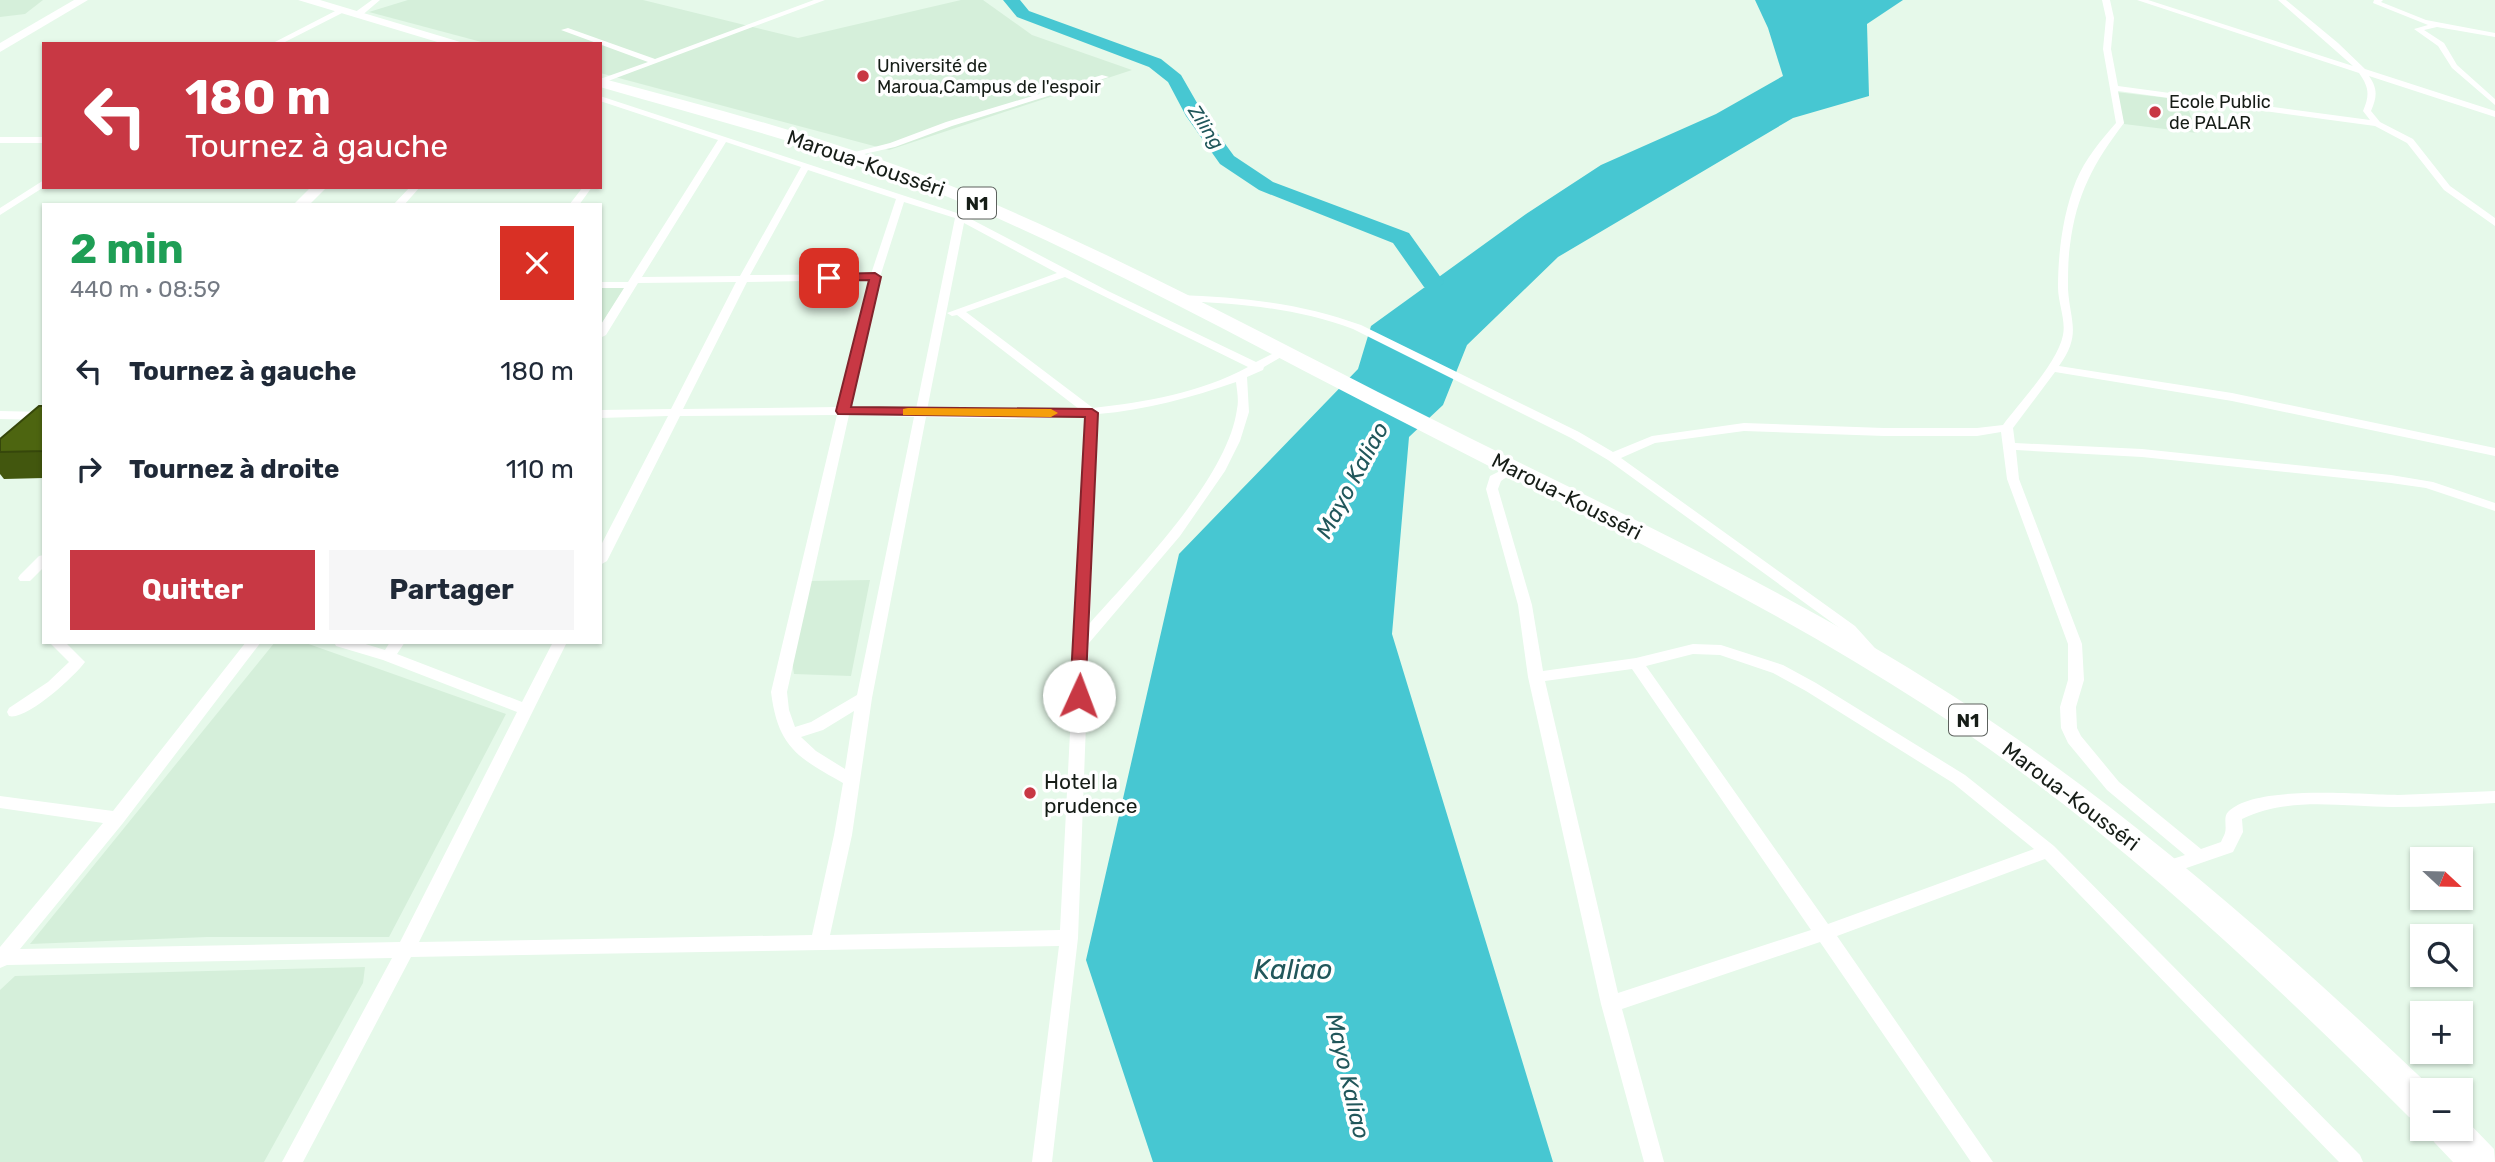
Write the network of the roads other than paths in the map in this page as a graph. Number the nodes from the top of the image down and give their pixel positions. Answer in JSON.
{"nodes":[{"id":1,"x":82,"y":0,"type":"edge"},
{"id":2,"x":305,"y":0,"type":"edge"},
{"id":3,"x":376,"y":0,"type":"edge"},
{"id":4,"x":821,"y":0,"type":"edge"},
{"id":5,"x":2106,"y":0,"type":"edge"},
{"id":6,"x":2141,"y":0,"type":"edge"},
{"id":7,"x":2282,"y":0,"type":"edge"},
{"id":8,"x":2379,"y":0,"type":"edge"},
{"id":9,"x":350,"y":13,"type":"junction"},
{"id":10,"x":2436,"y":25,"type":"junction"},
{"id":11,"x":565,"y":30,"type":"dead end"},
{"id":12,"x":2495,"y":36,"type":"edge"},
{"id":13,"x":280,"y":42,"type":"edge"},
{"id":14,"x":453,"y":42,"type":"edge"},
{"id":15,"x":599,"y":42,"type":"edge"},
{"id":16,"x":602,"y":43,"type":"edge"},
{"id":17,"x":0,"y":48,"type":"edge"},
{"id":18,"x":653,"y":61,"type":"junction"},
{"id":19,"x":2357,"y":67,"type":"junction"},
{"id":20,"x":1105,"y":77,"type":"dead end"},
{"id":21,"x":602,"y":81,"type":"edge"},
{"id":22,"x":602,"y":83,"type":"edge"},
{"id":23,"x":2114,"y":88,"type":"junction"},
{"id":24,"x":602,"y":99,"type":"edge"},
{"id":25,"x":2495,"y":103,"type":"edge"},
{"id":26,"x":2495,"y":109,"type":"edge"},
{"id":27,"x":2482,"y":110,"type":"junction"},
{"id":28,"x":2495,"y":114,"type":"edge"},
{"id":29,"x":2377,"y":124,"type":"junction"},
{"id":30,"x":724,"y":138,"type":"junction"},
{"id":31,"x":0,"y":140,"type":"edge"},
{"id":32,"x":42,"y":140,"type":"edge"},
{"id":33,"x":851,"y":154,"type":"junction"},
{"id":34,"x":806,"y":166,"type":"junction"},
{"id":35,"x":42,"y":184,"type":"edge"},
{"id":36,"x":318,"y":189,"type":"edge"},
{"id":37,"x":414,"y":189,"type":"edge"},
{"id":38,"x":586,"y":189,"type":"edge"},
{"id":39,"x":901,"y":197,"type":"junction"},
{"id":40,"x":302,"y":203,"type":"edge"},
{"id":41,"x":400,"y":203,"type":"edge"},
{"id":42,"x":576,"y":203,"type":"edge"},
{"id":43,"x":0,"y":212,"type":"edge"},
{"id":44,"x":960,"y":217,"type":"junction"},
{"id":45,"x":2495,"y":223,"type":"edge"},
{"id":46,"x":1066,"y":273,"type":"junction"},
{"id":47,"x":875,"y":277,"type":"junction"},
{"id":48,"x":743,"y":279,"type":"junction"},
{"id":49,"x":635,"y":283,"type":"junction"},
{"id":50,"x":602,"y":285,"type":"edge"},
{"id":51,"x":1172,"y":298,"type":"junction"},
{"id":52,"x":959,"y":311,"type":"junction"},
{"id":53,"x":942,"y":317,"type":"junction"},
{"id":54,"x":602,"y":332,"type":"edge"},
{"id":55,"x":1282,"y":352,"type":"junction"},
{"id":56,"x":1259,"y":368,"type":"junction"},
{"id":57,"x":2052,"y":368,"type":"junction"},
{"id":58,"x":1241,"y":375,"type":"junction"},
{"id":59,"x":1332,"y":378,"type":"joint"},
{"id":60,"x":843,"y":411,"type":"junction"},
{"id":61,"x":675,"y":412,"type":"junction"},
{"id":62,"x":920,"y":412,"type":"junction"},
{"id":63,"x":1092,"y":413,"type":"junction"},
{"id":64,"x":602,"y":414,"type":"edge"},
{"id":65,"x":0,"y":415,"type":"edge"},
{"id":66,"x":42,"y":416,"type":"edge"},
{"id":67,"x":2007,"y":428,"type":"junction"},
{"id":68,"x":2009,"y":446,"type":"junction"},
{"id":69,"x":2495,"y":452,"type":"edge"},
{"id":70,"x":1612,"y":457,"type":"junction"},
{"id":71,"x":1512,"y":470,"type":"junction"},
{"id":72,"x":2495,"y":507,"type":"edge"},
{"id":73,"x":602,"y":557,"type":"edge"},
{"id":74,"x":42,"y":561,"type":"edge"},
{"id":75,"x":25,"y":578,"type":"dead end"},
{"id":76,"x":1081,"y":643,"type":"junction"},
{"id":77,"x":58,"y":644,"type":"edge"},
{"id":78,"x":252,"y":644,"type":"edge"},
{"id":79,"x":348,"y":644,"type":"edge"},
{"id":80,"x":397,"y":644,"type":"edge"},
{"id":81,"x":558,"y":644,"type":"edge"},
{"id":82,"x":388,"y":656,"type":"junction"},
{"id":83,"x":1636,"y":663,"type":"junction"},
{"id":84,"x":1880,"y":665,"type":"junction"},
{"id":85,"x":1536,"y":677,"type":"junction"},
{"id":86,"x":864,"y":698,"type":"junction"},
{"id":87,"x":526,"y":709,"type":"junction"},
{"id":88,"x":15,"y":712,"type":"dead end"},
{"id":89,"x":789,"y":735,"type":"junction"},
{"id":90,"x":850,"y":780,"type":"junction"},
{"id":91,"x":2495,"y":797,"type":"edge"},
{"id":92,"x":0,"y":802,"type":"edge"},
{"id":93,"x":117,"y":818,"type":"junction"},
{"id":94,"x":2048,"y":851,"type":"junction"},
{"id":95,"x":2197,"y":855,"type":"junction"},
{"id":96,"x":2166,"y":868,"type":"junction"},
{"id":97,"x":1825,"y":933,"type":"junction"},
{"id":98,"x":1069,"y":938,"type":"junction"},
{"id":99,"x":818,"y":944,"type":"junction"},
{"id":100,"x":407,"y":947,"type":"junction"},
{"id":101,"x":1,"y":958,"type":"edge"},
{"id":102,"x":1611,"y":1004,"type":"junction"},
{"id":103,"x":2410,"y":1092,"type":"edge"},
{"id":104,"x":2460,"y":1141,"type":"edge"},
{"id":105,"x":292,"y":1162,"type":"edge"},
{"id":106,"x":1042,"y":1162,"type":"edge"},
{"id":107,"x":1654,"y":1162,"type":"edge"},
{"id":108,"x":1983,"y":1162,"type":"edge"},
{"id":109,"x":2353,"y":1162,"type":"edge"},
{"id":110,"x":2480,"y":1162,"type":"edge"}],
"edges":[{"from":1,"to":17,"type":"main road"},
{"from":2,"to":9,"type":"highway"},
{"from":3,"to":9,"type":"street"},
{"from":4,"to":18,"type":"street"},
{"from":5,"to":23,"type":"street"},
{"from":6,"to":19,"type":"street"},
{"from":7,"to":19,"type":"street"},
{"from":8,"to":10,"type":"street"},
{"from":9,"to":13,"type":"street"},
{"from":9,"to":14,"type":"highway"},
{"from":10,"to":12,"type":"street"},
{"from":10,"to":25,"type":"street"},
{"from":11,"to":15,"type":"street"},
{"from":16,"to":18,"type":"street"},
{"from":18,"to":21,"type":"street"},
{"from":19,"to":27,"type":"street"},
{"from":19,"to":29,"type":"street"},
{"from":20,"to":33,"type":"street"},
{"from":22,"to":33,"type":"highway","name":"Maroua-Kousséri","number":"N1"},
{"from":23,"to":29,"type":"street"},
{"from":23,"to":57,"type":"street"},
{"from":24,"to":30,"type":"street"},
{"from":26,"to":27,"type":"street"},
{"from":27,"to":28,"type":"street"},
{"from":29,"to":45,"type":"street"},
{"from":30,"to":34,"type":"street"},
{"from":30,"to":49,"type":"street"},
{"from":31,"to":32,"type":"street"},
{"from":33,"to":51,"type":"highway","name":"Maroua-Kousséri","number":"N1"},
{"from":34,"to":39,"type":"street"},
{"from":34,"to":48,"type":"street"},
{"from":35,"to":43,"type":"street"},
{"from":36,"to":40,"type":"street"},
{"from":37,"to":41,"type":"street"},
{"from":38,"to":42,"type":"street"},
{"from":39,"to":44,"type":"street"},
{"from":39,"to":47,"type":"street"},
{"from":44,"to":46,"type":"street"},
{"from":44,"to":53,"type":"street"},
{"from":46,"to":52,"type":"street"},
{"from":46,"to":56,"type":"street"},
{"from":47,"to":48,"type":"street"},
{"from":47,"to":60,"type":"street"},
{"from":48,"to":49,"type":"street"},
{"from":48,"to":61,"type":"street"},
{"from":49,"to":50,"type":"street"},
{"from":49,"to":54,"type":"street"},
{"from":51,"to":55,"type":"highway","name":"Maroua-Kousséri","number":"N1"},
{"from":51,"to":70,"type":"street"},
{"from":52,"to":53,"type":"street"},
{"from":52,"to":63,"type":"street"},
{"from":53,"to":62,"type":"street"},
{"from":55,"to":56,"type":"street"},
{"from":55,"to":59,"type":"highway","name":"Maroua-Kousséri","number":"N1"},
{"from":56,"to":58,"type":"street"},
{"from":57,"to":67,"type":"street"},
{"from":57,"to":69,"type":"street"},
{"from":58,"to":63,"type":"street"},
{"from":58,"to":76,"type":"street"},
{"from":59,"to":71,"type":"highway","name":"Maroua-Kousséri","number":"N1"},
{"from":60,"to":61,"type":"street"},
{"from":60,"to":62,"type":"street"},
{"from":60,"to":89,"type":"street"},
{"from":61,"to":64,"type":"street"},
{"from":61,"to":73,"type":"street"},
{"from":62,"to":63,"type":"street"},
{"from":62,"to":86,"type":"street"},
{"from":63,"to":76,"type":"street"},
{"from":65,"to":66,"type":"street"},
{"from":67,"to":68,"type":"street"},
{"from":67,"to":70,"type":"street"},
{"from":68,"to":72,"type":"street"},
{"from":68,"to":95,"type":"street"},
{"from":70,"to":84,"type":"street"},
{"from":71,"to":84,"type":"highway","name":"Maroua-Kousséri","number":"N1"},
{"from":71,"to":85,"type":"street"},
{"from":74,"to":75,"type":"street"},
{"from":76,"to":98,"type":"street"},
{"from":77,"to":88,"type":"street"},
{"from":78,"to":93,"type":"street"},
{"from":79,"to":82,"type":"street"},
{"from":80,"to":82,"type":"street"},
{"from":81,"to":87,"type":"street"},
{"from":82,"to":87,"type":"street"},
{"from":83,"to":85,"type":"street"},
{"from":83,"to":94,"type":"street"},
{"from":83,"to":97,"type":"street"},
{"from":84,"to":96,"type":"highway","name":"Maroua-Kousséri","number":"N1"},
{"from":85,"to":102,"type":"street"},
{"from":86,"to":89,"type":"street"},
{"from":86,"to":90,"type":"street"},
{"from":87,"to":100,"type":"street"},
{"from":89,"to":90,"type":"street"},
{"from":90,"to":99,"type":"street"},
{"from":91,"to":95,"type":"street"},
{"from":92,"to":93,"type":"street"},
{"from":93,"to":101,"type":"street"},
{"from":94,"to":97,"type":"street"},
{"from":94,"to":109,"type":"street"},
{"from":95,"to":96,"type":"street"},
{"from":96,"to":103,"type":"highway","name":"Maroua-Kousséri","number":"N1"},
{"from":97,"to":102,"type":"street"},
{"from":97,"to":108,"type":"street"},
{"from":98,"to":99,"type":"street"},
{"from":98,"to":106,"type":"street"},
{"from":99,"to":100,"type":"street"},
{"from":100,"to":101,"type":"street"},
{"from":100,"to":105,"type":"street"},
{"from":102,"to":107,"type":"street"},
{"from":104,"to":110,"type":"highway"}]}
